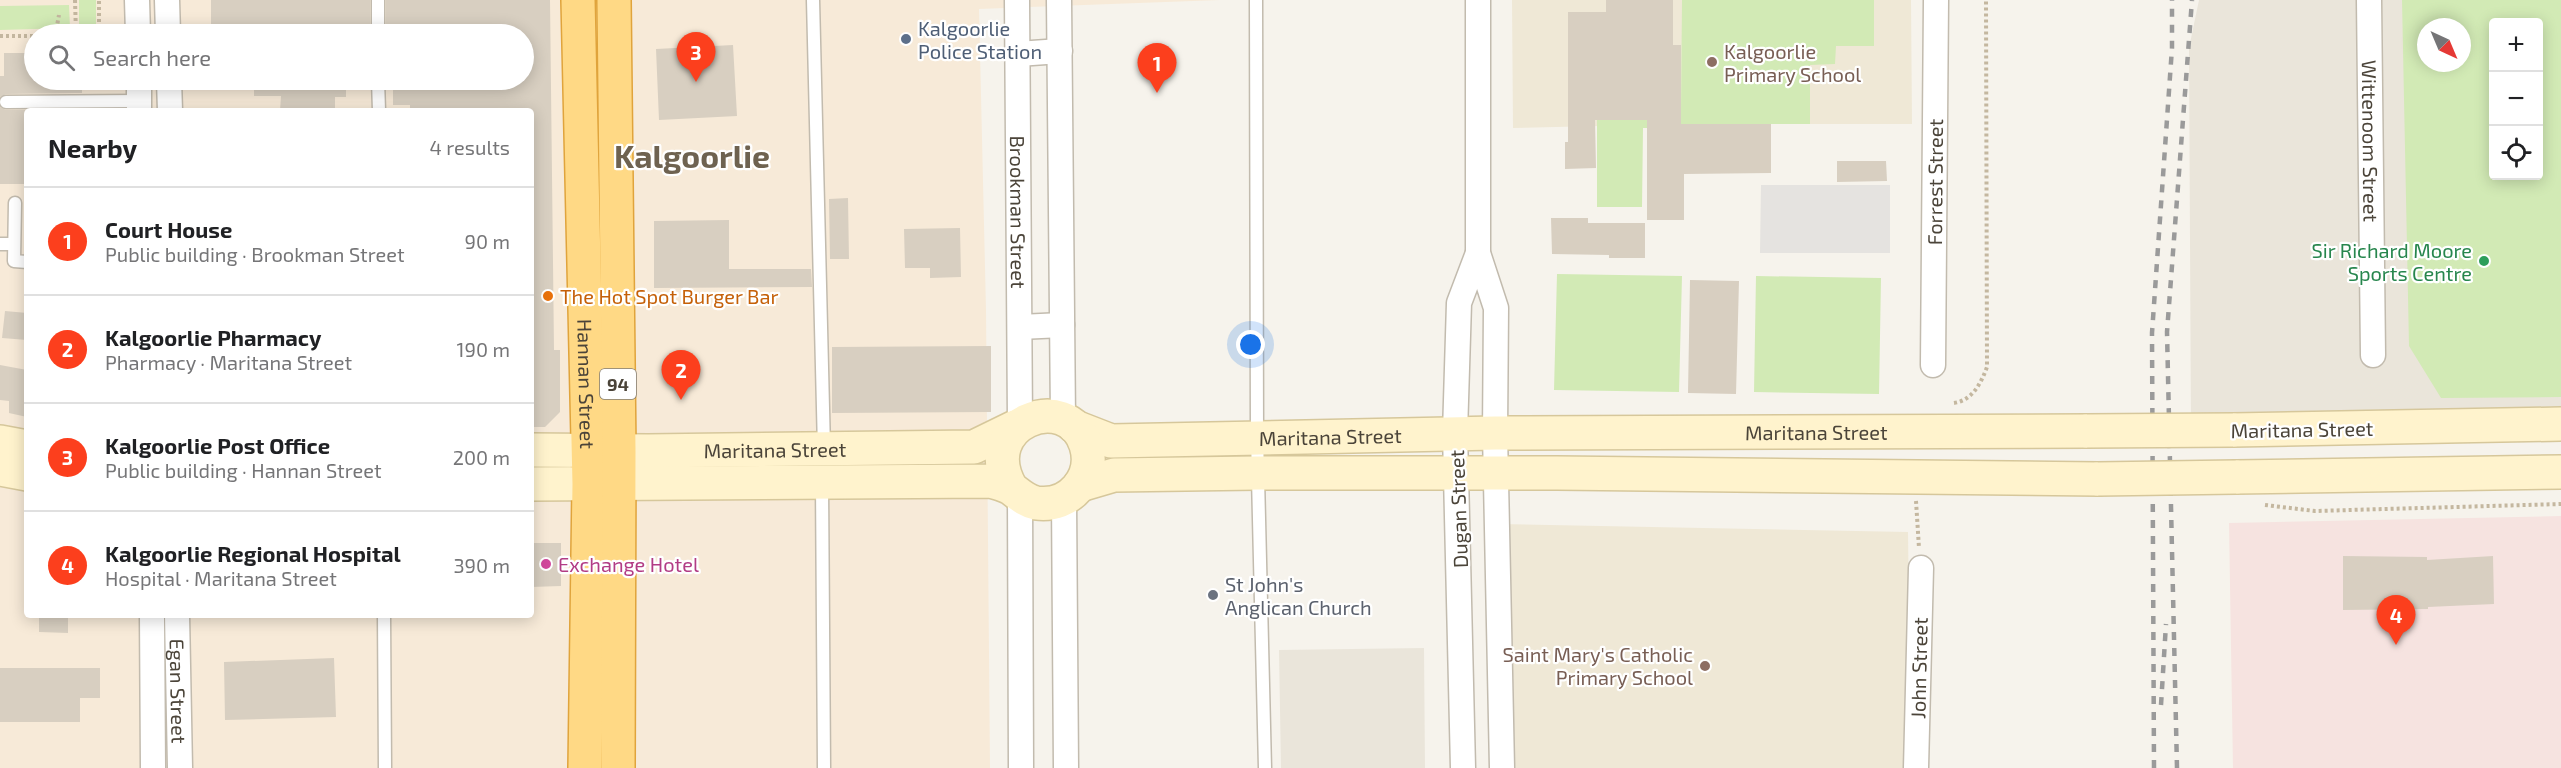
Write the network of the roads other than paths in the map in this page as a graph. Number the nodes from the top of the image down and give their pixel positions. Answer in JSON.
{"nodes":[{"id":1,"x":137,"y":0,"type":"edge"},
{"id":2,"x":167,"y":0,"type":"edge"},
{"id":3,"x":378,"y":0,"type":"edge"},
{"id":4,"x":578,"y":0,"type":"edge"},
{"id":5,"x":614,"y":0,"type":"edge"},
{"id":6,"x":813,"y":0,"type":"edge"},
{"id":7,"x":1017,"y":0,"type":"edge"},
{"id":8,"x":1059,"y":0,"type":"edge"},
{"id":9,"x":1256,"y":0,"type":"edge"},
{"id":10,"x":1478,"y":0,"type":"edge"},
{"id":11,"x":1936,"y":0,"type":"edge"},
{"id":12,"x":2369,"y":0,"type":"edge"},
{"id":13,"x":138,"y":24,"type":"edge"},
{"id":14,"x":168,"y":24,"type":"edge"},
{"id":15,"x":378,"y":24,"type":"edge"},
{"id":16,"x":1060,"y":51,"type":"junction"},
{"id":17,"x":1018,"y":54,"type":"junction"},
{"id":18,"x":169,"y":90,"type":"edge"},
{"id":19,"x":378,"y":90,"type":"edge"},
{"id":20,"x":139,"y":97,"type":"edge"},
{"id":21,"x":6,"y":102,"type":"dead end"},
{"id":22,"x":170,"y":108,"type":"edge"},
{"id":23,"x":379,"y":108,"type":"edge"},
{"id":24,"x":15,"y":203,"type":"dead end"},
{"id":25,"x":0,"y":244,"type":"edge"},
{"id":26,"x":14,"y":244,"type":"junction"},
{"id":27,"x":1478,"y":254,"type":"junction"},
{"id":28,"x":24,"y":262,"type":"edge"},
{"id":29,"x":1062,"y":325,"type":"junction"},
{"id":30,"x":1020,"y":327,"type":"junction"},
{"id":31,"x":2373,"y":355,"type":"dead end"},
{"id":32,"x":1934,"y":365,"type":"dead end"},
{"id":33,"x":1069,"y":423,"type":"junction"},
{"id":34,"x":2561,"y":424,"type":"edge"},
{"id":35,"x":1018,"y":425,"type":"junction"},
{"id":36,"x":1455,"y":433,"type":"junction"},
{"id":37,"x":1494,"y":433,"type":"junction"},
{"id":38,"x":1257,"y":436,"type":"junction"},
{"id":39,"x":0,"y":442,"type":"edge"},
{"id":40,"x":24,"y":446,"type":"edge"},
{"id":41,"x":534,"y":450,"type":"edge"},
{"id":42,"x":604,"y":451,"type":"junction"},
{"id":43,"x":823,"y":466,"type":"junction"},
{"id":44,"x":0,"y":469,"type":"edge"},
{"id":45,"x":1257,"y":472,"type":"junction"},
{"id":46,"x":1458,"y":472,"type":"junction"},
{"id":47,"x":1495,"y":472,"type":"junction"},
{"id":48,"x":2561,"y":472,"type":"edge"},
{"id":49,"x":24,"y":473,"type":"edge"},
{"id":50,"x":534,"y":484,"type":"edge"},
{"id":51,"x":604,"y":484,"type":"junction"},
{"id":52,"x":1016,"y":492,"type":"junction"},
{"id":53,"x":1072,"y":492,"type":"junction"},
{"id":54,"x":1921,"y":568,"type":"road end"},
{"id":55,"x":152,"y":618,"type":"edge"},
{"id":56,"x":177,"y":618,"type":"edge"},
{"id":57,"x":384,"y":618,"type":"edge"},
{"id":58,"x":153,"y":768,"type":"edge"},
{"id":59,"x":180,"y":768,"type":"edge"},
{"id":60,"x":385,"y":768,"type":"edge"},
{"id":61,"x":585,"y":768,"type":"edge"},
{"id":62,"x":618,"y":768,"type":"edge"},
{"id":63,"x":824,"y":768,"type":"edge"},
{"id":64,"x":1021,"y":768,"type":"edge"},
{"id":65,"x":1066,"y":768,"type":"edge"},
{"id":66,"x":1265,"y":768,"type":"edge"},
{"id":67,"x":1463,"y":768,"type":"edge"},
{"id":68,"x":1502,"y":768,"type":"edge"},
{"id":69,"x":1916,"y":768,"type":"edge"}],
"edges":[{"from":1,"to":13,"type":"street"},
{"from":2,"to":14,"type":"street"},
{"from":3,"to":15,"type":"lane"},
{"from":4,"to":42,"type":"highway","name":"Hannan Street","number":"94"},
{"from":5,"to":42,"type":"highway","name":"Hannan Street","number":"94"},
{"from":6,"to":43,"type":"lane"},
{"from":7,"to":17,"type":"street","name":"Brookman Street"},
{"from":8,"to":16,"type":"street"},
{"from":9,"to":38,"type":"lane"},
{"from":10,"to":27,"type":"street","name":"Dugan Street"},
{"from":11,"to":32,"type":"street","name":"Forrest Street"},
{"from":12,"to":31,"type":"street","name":"Wittenoom Street"},
{"from":16,"to":17,"type":"street"},
{"from":16,"to":29,"type":"street"},
{"from":17,"to":30,"type":"street","name":"Brookman Street"},
{"from":18,"to":22,"type":"street"},
{"from":19,"to":23,"type":"lane"},
{"from":20,"to":21,"type":"lane"},
{"from":24,"to":26,"type":"lane"},
{"from":25,"to":26,"type":"lane"},
{"from":26,"to":28,"type":"lane"},
{"from":27,"to":36,"type":"street","name":"Dugan Street"},
{"from":27,"to":37,"type":"street","name":"Dugan Street"},
{"from":29,"to":30,"type":"street"},
{"from":29,"to":33,"type":"street"},
{"from":30,"to":35,"type":"street","name":"Brookman Street"},
{"from":33,"to":35,"type":"main road"},
{"from":33,"to":38,"type":"main road","name":"Maritana Street"},
{"from":33,"to":53,"type":"main road"},
{"from":34,"to":37,"type":"main road","name":"Maritana Street","bridge":true},
{"from":35,"to":43,"type":"main road","name":"Maritana Street"},
{"from":35,"to":52,"type":"main road"},
{"from":36,"to":37,"type":"main road","name":"Maritana Street"},
{"from":36,"to":38,"type":"main road","name":"Maritana Street"},
{"from":36,"to":46,"type":"street","name":"Dugan Street"},
{"from":37,"to":47,"type":"street","name":"Dugan Street"},
{"from":38,"to":45,"type":"lane"},
{"from":39,"to":40,"type":"main road"},
{"from":41,"to":42,"type":"main road","name":"Maritana Street"},
{"from":42,"to":43,"type":"main road","name":"Maritana Street"},
{"from":42,"to":51,"type":"highway","name":"Hannan Street","number":"94"},
{"from":43,"to":51,"type":"main road","name":"Maritana Street"},
{"from":43,"to":52,"type":"main road","name":"Maritana Street"},
{"from":43,"to":63,"type":"lane"},
{"from":44,"to":49,"type":"main road"},
{"from":45,"to":46,"type":"main road","name":"Maritana Street"},
{"from":45,"to":53,"type":"main road","name":"Maritana Street"},
{"from":45,"to":66,"type":"lane"},
{"from":46,"to":47,"type":"main road","name":"Maritana Street"},
{"from":46,"to":67,"type":"street","name":"Dugan Street"},
{"from":47,"to":48,"type":"main road","name":"Maritana Street","bridge":true},
{"from":47,"to":68,"type":"street","name":"Dugan Street"},
{"from":50,"to":51,"type":"main road","name":"Maritana Street"},
{"from":51,"to":61,"type":"highway","name":"Hannan Street","number":"94"},
{"from":51,"to":62,"type":"highway","name":"Hannan Street","number":"94"},
{"from":52,"to":53,"type":"main road"},
{"from":52,"to":64,"type":"street"},
{"from":53,"to":65,"type":"street"},
{"from":54,"to":69,"type":"street","name":"John Street"},
{"from":55,"to":58,"type":"street","name":"Egan Street"},
{"from":56,"to":59,"type":"street","name":"Egan Street"},
{"from":57,"to":60,"type":"lane"}]}
